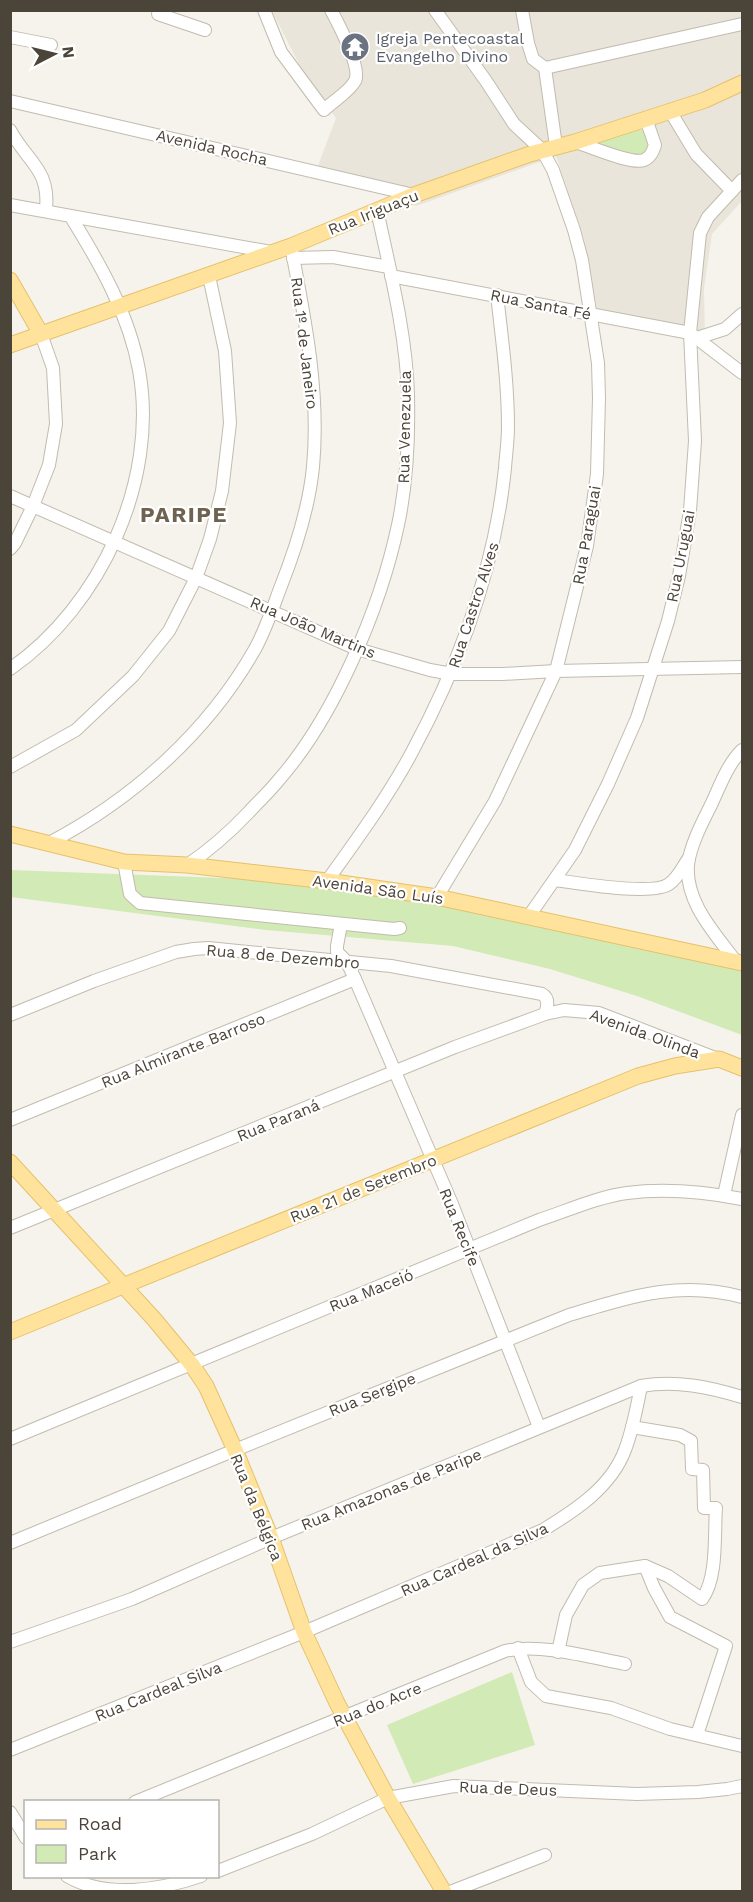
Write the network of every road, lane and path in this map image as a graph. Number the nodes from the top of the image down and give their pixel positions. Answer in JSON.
{"nodes":[{"id":1,"x":264,"y":10,"type":"edge"},
{"id":2,"x":435,"y":10,"type":"edge"},
{"id":3,"x":522,"y":10,"type":"edge"},
{"id":4,"x":332,"y":11,"type":"edge"},
{"id":5,"x":156,"y":12,"type":"edge"},
{"id":6,"x":742,"y":24,"type":"edge"},
{"id":7,"x":205,"y":30,"type":"dead end"},
{"id":8,"x":10,"y":37,"type":"edge"},
{"id":9,"x":51,"y":45,"type":"dead end"},
{"id":10,"x":545,"y":68,"type":"junction"},
{"id":11,"x":740,"y":84,"type":"edge"},
{"id":12,"x":10,"y":101,"type":"edge"},
{"id":13,"x":670,"y":111,"type":"junction"},
{"id":14,"x":646,"y":119,"type":"junction"},
{"id":15,"x":10,"y":130,"type":"edge"},
{"id":16,"x":575,"y":142,"type":"junction"},
{"id":17,"x":549,"y":148,"type":"junction"},
{"id":18,"x":742,"y":180,"type":"edge"},
{"id":19,"x":732,"y":191,"type":"junction"},
{"id":20,"x":414,"y":195,"type":"junction"},
{"id":21,"x":10,"y":205,"type":"edge"},
{"id":22,"x":46,"y":210,"type":"junction"},
{"id":23,"x":377,"y":210,"type":"junction"},
{"id":24,"x":71,"y":217,"type":"junction"},
{"id":25,"x":271,"y":252,"type":"junction"},
{"id":26,"x":292,"y":252,"type":"junction"},
{"id":27,"x":390,"y":271,"type":"junction"},
{"id":28,"x":209,"y":276,"type":"junction"},
{"id":29,"x":10,"y":280,"type":"edge"},
{"id":30,"x":497,"y":295,"type":"junction"},
{"id":31,"x":120,"y":307,"type":"junction"},
{"id":32,"x":590,"y":314,"type":"junction"},
{"id":33,"x":742,"y":314,"type":"edge"},
{"id":34,"x":41,"y":334,"type":"junction"},
{"id":35,"x":693,"y":335,"type":"junction"},
{"id":36,"x":10,"y":345,"type":"edge"},
{"id":37,"x":742,"y":373,"type":"edge"},
{"id":38,"x":10,"y":496,"type":"edge"},
{"id":39,"x":33,"y":507,"type":"junction"},
{"id":40,"x":114,"y":543,"type":"junction"},
{"id":41,"x":10,"y":549,"type":"edge"},
{"id":42,"x":196,"y":578,"type":"junction"},
{"id":43,"x":272,"y":611,"type":"junction"},
{"id":44,"x":357,"y":649,"type":"junction"},
{"id":45,"x":742,"y":667,"type":"edge"},
{"id":46,"x":10,"y":669,"type":"edge"},
{"id":47,"x":653,"y":669,"type":"junction"},
{"id":48,"x":556,"y":671,"type":"junction"},
{"id":49,"x":452,"y":674,"type":"junction"},
{"id":50,"x":742,"y":750,"type":"edge"},
{"id":51,"x":10,"y":767,"type":"edge"},
{"id":52,"x":10,"y":834,"type":"edge"},
{"id":53,"x":49,"y":843,"type":"junction"},
{"id":54,"x":690,"y":857,"type":"junction"},
{"id":55,"x":124,"y":862,"type":"junction"},
{"id":56,"x":187,"y":866,"type":"junction"},
{"id":57,"x":555,"y":880,"type":"junction"},
{"id":58,"x":327,"y":881,"type":"junction"},
{"id":59,"x":437,"y":897,"type":"junction"},
{"id":60,"x":530,"y":916,"type":"junction"},
{"id":61,"x":341,"y":924,"type":"junction"},
{"id":62,"x":400,"y":928,"type":"dead end"},
{"id":63,"x":347,"y":962,"type":"junction"},
{"id":64,"x":739,"y":963,"type":"edge"},
{"id":65,"x":355,"y":980,"type":"junction"},
{"id":66,"x":545,"y":1014,"type":"junction"},
{"id":67,"x":10,"y":1015,"type":"edge"},
{"id":68,"x":719,"y":1059,"type":"junction"},
{"id":69,"x":742,"y":1068,"type":"edge"},
{"id":70,"x":396,"y":1072,"type":"junction"},
{"id":71,"x":742,"y":1115,"type":"edge"},
{"id":72,"x":10,"y":1120,"type":"edge"},
{"id":73,"x":433,"y":1159,"type":"junction"},
{"id":74,"x":10,"y":1162,"type":"edge"},
{"id":75,"x":724,"y":1195,"type":"junction"},
{"id":76,"x":742,"y":1198,"type":"edge"},
{"id":77,"x":54,"y":1211,"type":"junction"},
{"id":78,"x":10,"y":1228,"type":"edge"},
{"id":79,"x":470,"y":1249,"type":"junction"},
{"id":80,"x":123,"y":1286,"type":"junction"},
{"id":81,"x":742,"y":1297,"type":"edge"},
{"id":82,"x":10,"y":1332,"type":"edge"},
{"id":83,"x":504,"y":1340,"type":"junction"},
{"id":84,"x":192,"y":1365,"type":"junction"},
{"id":85,"x":641,"y":1386,"type":"junction"},
{"id":86,"x":742,"y":1397,"type":"edge"},
{"id":87,"x":539,"y":1427,"type":"junction"},
{"id":88,"x":632,"y":1427,"type":"junction"},
{"id":89,"x":10,"y":1439,"type":"edge"},
{"id":90,"x":235,"y":1449,"type":"junction"},
{"id":91,"x":271,"y":1538,"type":"junction"},
{"id":92,"x":10,"y":1543,"type":"edge"},
{"id":93,"x":645,"y":1566,"type":"junction"},
{"id":94,"x":304,"y":1632,"type":"junction"},
{"id":95,"x":10,"y":1642,"type":"edge"},
{"id":96,"x":518,"y":1648,"type":"junction"},
{"id":97,"x":558,"y":1652,"type":"junction"},
{"id":98,"x":626,"y":1664,"type":"dead end"},
{"id":99,"x":344,"y":1717,"type":"junction"},
{"id":100,"x":697,"y":1735,"type":"junction"},
{"id":101,"x":742,"y":1746,"type":"edge"},
{"id":102,"x":10,"y":1750,"type":"edge"},
{"id":103,"x":742,"y":1786,"type":"edge"},
{"id":104,"x":388,"y":1798,"type":"junction"},
{"id":105,"x":140,"y":1800,"type":"edge"},
{"id":106,"x":10,"y":1812,"type":"edge"},
{"id":107,"x":24,"y":1835,"type":"edge"},
{"id":108,"x":545,"y":1855,"type":"dead end"},
{"id":109,"x":219,"y":1871,"type":"edge"},
{"id":110,"x":72,"y":1878,"type":"edge"},
{"id":111,"x":195,"y":1878,"type":"edge"},
{"id":112,"x":444,"y":1892,"type":"edge"},
{"id":113,"x":450,"y":1892,"type":"edge"}],
"edges":[{"from":1,"to":4,"type":"street"},
{"from":2,"to":17,"type":"street"},
{"from":3,"to":10,"type":"street"},
{"from":5,"to":7,"type":"street"},
{"from":6,"to":10,"type":"street"},
{"from":8,"to":9,"type":"street"},
{"from":10,"to":17,"type":"street"},
{"from":11,"to":13,"type":"main road","name":"Rua Iriguaçu"},
{"from":12,"to":20,"type":"street","name":"Avenida Rocha"},
{"from":13,"to":14,"type":"main road","name":"Rua Iriguaçu"},
{"from":13,"to":19,"type":"street"},
{"from":14,"to":16,"type":"main road","name":"Rua Iriguaçu"},
{"from":14,"to":16,"type":"street"},
{"from":15,"to":22,"type":"street"},
{"from":16,"to":17,"type":"main road","name":"Rua Iriguaçu"},
{"from":17,"to":20,"type":"main road","name":"Rua Iriguaçu"},
{"from":17,"to":32,"type":"street","name":"Rua Paraguai"},
{"from":18,"to":19,"type":"street","name":"Rua Uruguai"},
{"from":19,"to":35,"type":"street","name":"Rua Uruguai"},
{"from":20,"to":23,"type":"main road","name":"Rua Iriguaçu"},
{"from":21,"to":22,"type":"street"},
{"from":22,"to":24,"type":"street"},
{"from":23,"to":26,"type":"main road","name":"Rua Iriguaçu"},
{"from":23,"to":27,"type":"street","name":"Rua Venezuela"},
{"from":24,"to":25,"type":"street"},
{"from":24,"to":31,"type":"street"},
{"from":25,"to":26,"type":"main road","name":"Rua Iriguaçu"},
{"from":25,"to":28,"type":"main road","name":"Rua Iriguaçu"},
{"from":26,"to":27,"type":"street","name":"Rua Santa Fé"},
{"from":26,"to":43,"type":"street","name":"Rua 1º de Janeiro"},
{"from":27,"to":30,"type":"street","name":"Rua Santa Fé"},
{"from":27,"to":44,"type":"street","name":"Rua Venezuela"},
{"from":28,"to":31,"type":"main road","name":"Rua Iriguaçu"},
{"from":28,"to":42,"type":"street"},
{"from":29,"to":34,"type":"main road"},
{"from":30,"to":32,"type":"street","name":"Rua Santa Fé"},
{"from":30,"to":49,"type":"street","name":"Rua Castro Alves"},
{"from":31,"to":34,"type":"main road","name":"Rua Iriguaçu"},
{"from":31,"to":40,"type":"street"},
{"from":32,"to":35,"type":"street","name":"Rua Santa Fé"},
{"from":32,"to":48,"type":"street","name":"Rua Paraguai"},
{"from":33,"to":35,"type":"street"},
{"from":34,"to":36,"type":"main road","name":"Rua Iriguaçu"},
{"from":34,"to":39,"type":"street"},
{"from":35,"to":37,"type":"street"},
{"from":35,"to":47,"type":"street","name":"Rua Uruguai"},
{"from":38,"to":39,"type":"street","name":"Rua João Martins"},
{"from":39,"to":40,"type":"street","name":"Rua João Martins"},
{"from":39,"to":41,"type":"street"},
{"from":40,"to":42,"type":"street","name":"Rua João Martins"},
{"from":40,"to":46,"type":"street"},
{"from":42,"to":43,"type":"street","name":"Rua João Martins"},
{"from":42,"to":51,"type":"street"},
{"from":43,"to":44,"type":"street","name":"Rua João Martins"},
{"from":43,"to":53,"type":"street","name":"Rua 1º de Janeiro"},
{"from":44,"to":49,"type":"street","name":"Rua João Martins"},
{"from":44,"to":56,"type":"street","name":"Rua Venezuela"},
{"from":45,"to":47,"type":"street","name":"Rua João Martins"},
{"from":47,"to":48,"type":"street","name":"Rua João Martins"},
{"from":47,"to":57,"type":"street","name":"Rua Uruguai"},
{"from":48,"to":49,"type":"street","name":"Rua João Martins"},
{"from":48,"to":59,"type":"street","name":"Rua Paraguai"},
{"from":49,"to":58,"type":"street","name":"Rua Castro Alves"},
{"from":50,"to":54,"type":"street"},
{"from":52,"to":53,"type":"main road","name":"Avenida São Luís"},
{"from":53,"to":55,"type":"main road","name":"Avenida São Luís"},
{"from":54,"to":57,"type":"street"},
{"from":54,"to":64,"type":"street"},
{"from":55,"to":56,"type":"main road","name":"Avenida São Luís"},
{"from":55,"to":61,"type":"street"},
{"from":56,"to":58,"type":"main road","name":"Avenida São Luís"},
{"from":57,"to":60,"type":"street","name":"Rua Uruguai"},
{"from":58,"to":59,"type":"main road","name":"Avenida São Luís"},
{"from":59,"to":60,"type":"main road","name":"Avenida São Luís"},
{"from":60,"to":64,"type":"main road","name":"Avenida São Luís"},
{"from":61,"to":62,"type":"street"},
{"from":61,"to":63,"type":"street","name":"Rua Recife"},
{"from":63,"to":65,"type":"street","name":"Rua Recife"},
{"from":63,"to":66,"type":"street","name":"Rua 8 de Dezembro"},
{"from":63,"to":67,"type":"street","name":"Rua 8 de Dezembro"},
{"from":65,"to":70,"type":"street","name":"Rua Recife"},
{"from":65,"to":72,"type":"street","name":"Rua Almirante Barroso"},
{"from":66,"to":68,"type":"street","name":"Avenida Olinda"},
{"from":66,"to":70,"type":"street","name":"Rua Paraná"},
{"from":68,"to":69,"type":"main road","name":"Avenida Olinda"},
{"from":68,"to":73,"type":"main road","name":"Rua 21 de Setembro"},
{"from":70,"to":73,"type":"street","name":"Rua Recife"},
{"from":70,"to":77,"type":"street","name":"Rua Paraná"},
{"from":71,"to":75,"type":"street"},
{"from":73,"to":79,"type":"street","name":"Rua Recife"},
{"from":73,"to":80,"type":"main road","name":"Rua 21 de Setembro"},
{"from":74,"to":77,"type":"main road","name":"Rua da Bélgica"},
{"from":75,"to":76,"type":"street","name":"Rua Maceió"},
{"from":75,"to":79,"type":"street","name":"Rua Maceió"},
{"from":77,"to":78,"type":"street","name":"Rua Paraná"},
{"from":77,"to":80,"type":"main road","name":"Rua da Bélgica"},
{"from":79,"to":83,"type":"street","name":"Rua Recife"},
{"from":79,"to":84,"type":"street","name":"Rua Maceió"},
{"from":80,"to":82,"type":"main road","name":"Rua 21 de Setembro"},
{"from":80,"to":84,"type":"main road","name":"Rua da Bélgica"},
{"from":81,"to":83,"type":"street","name":"Rua Sergipe"},
{"from":83,"to":87,"type":"street","name":"Rua Recife"},
{"from":83,"to":90,"type":"street","name":"Rua Sergipe"},
{"from":84,"to":89,"type":"street","name":"Rua Maceió"},
{"from":84,"to":90,"type":"main road","name":"Rua da Bélgica"},
{"from":85,"to":86,"type":"street","name":"Rua Amazonas de Paripe"},
{"from":85,"to":87,"type":"street","name":"Rua Amazonas de Paripe"},
{"from":85,"to":88,"type":"street","name":"Rua Cardeal da Silva"},
{"from":87,"to":91,"type":"street","name":"Rua Amazonas de Paripe"},
{"from":88,"to":93,"type":"street"},
{"from":88,"to":94,"type":"street","name":"Rua Cardeal da Silva"},
{"from":90,"to":91,"type":"main road","name":"Rua da Bélgica"},
{"from":90,"to":92,"type":"street","name":"Rua Sergipe"},
{"from":91,"to":94,"type":"main road","name":"Rua da Bélgica"},
{"from":91,"to":95,"type":"street","name":"Rua Amazonas de Paripe"},
{"from":93,"to":97,"type":"street"},
{"from":93,"to":100,"type":"street"},
{"from":94,"to":99,"type":"main road","name":"Rua da Bélgica"},
{"from":94,"to":102,"type":"street","name":"Rua Cardeal Silva"},
{"from":96,"to":97,"type":"street","name":"Rua do Acre"},
{"from":96,"to":99,"type":"street","name":"Rua do Acre"},
{"from":96,"to":100,"type":"street"},
{"from":97,"to":98,"type":"street","name":"Rua do Acre"},
{"from":99,"to":104,"type":"main road","name":"Rua da Bélgica"},
{"from":99,"to":105,"type":"street","name":"Rua do Acre"},
{"from":100,"to":101,"type":"street"},
{"from":103,"to":104,"type":"street","name":"Rua de Deus"},
{"from":104,"to":109,"type":"street","name":"Rua de Deus"},
{"from":104,"to":112,"type":"main road","name":"Rua da Bélgica"},
{"from":106,"to":107,"type":"street"},
{"from":108,"to":113,"type":"street"},
{"from":110,"to":111,"type":"street"}]}
